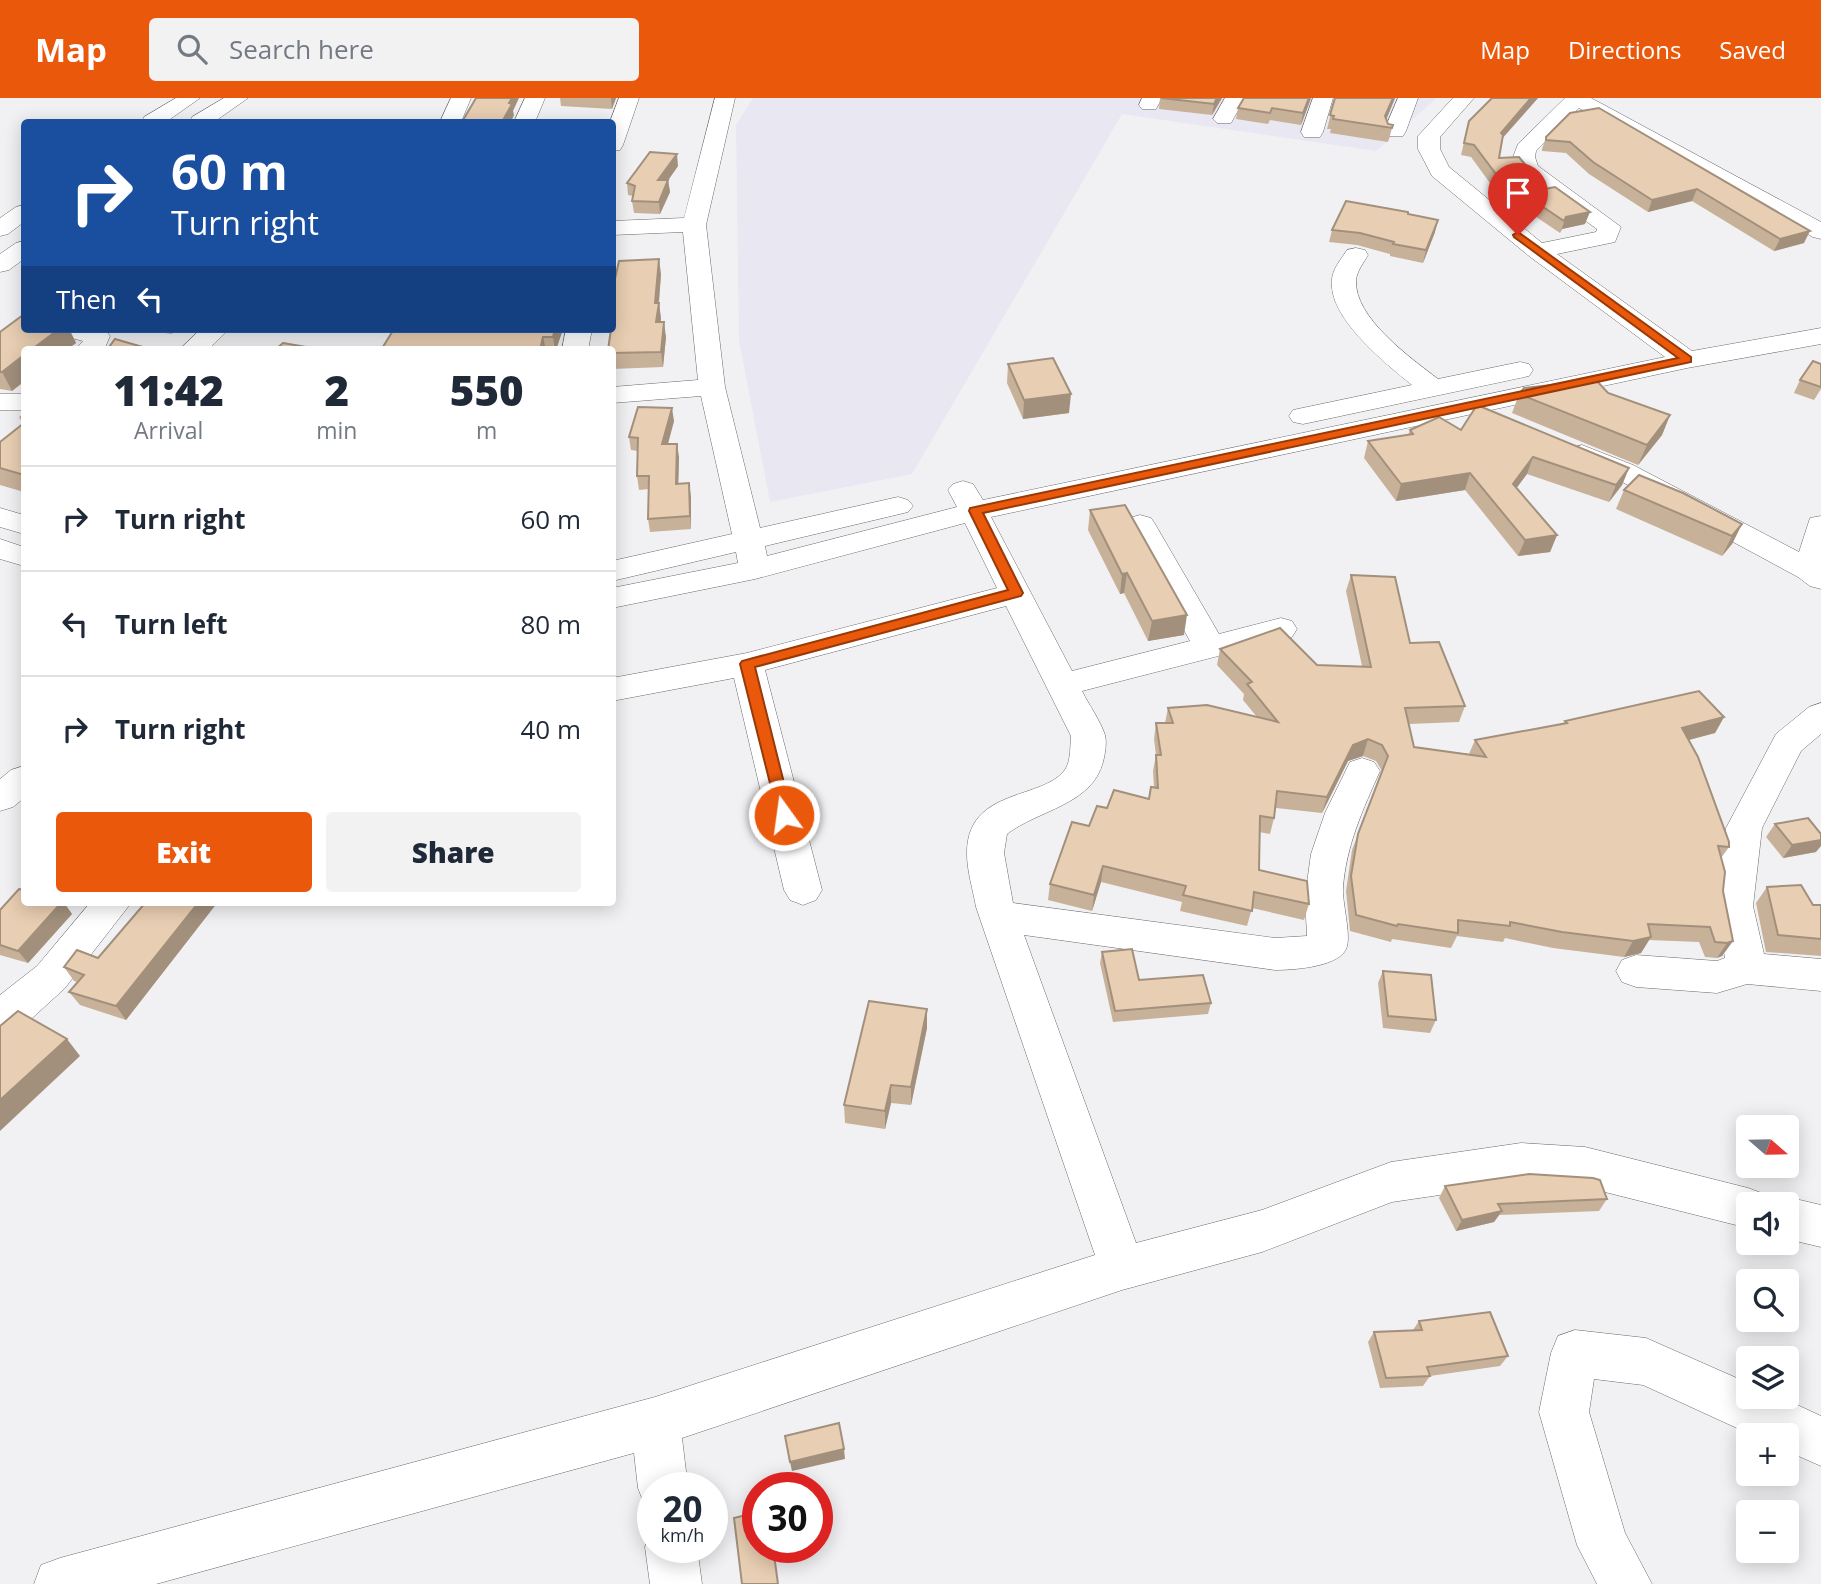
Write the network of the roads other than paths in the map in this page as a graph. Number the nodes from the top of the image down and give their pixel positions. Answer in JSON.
{"nodes":[{"id":1,"x":190,"y":98,"type":"edge"},
{"id":2,"x":238,"y":98,"type":"edge"},
{"id":3,"x":461,"y":98,"type":"edge"},
{"id":4,"x":535,"y":98,"type":"edge"},
{"id":5,"x":629,"y":98,"type":"edge"},
{"id":6,"x":725,"y":98,"type":"edge"},
{"id":7,"x":1235,"y":98,"type":"edge"},
{"id":8,"x":1323,"y":98,"type":"edge"},
{"id":9,"x":1408,"y":98,"type":"edge"},
{"id":10,"x":1464,"y":98,"type":"edge"},
{"id":11,"x":1577,"y":98,"type":"edge"},
{"id":12,"x":157,"y":119,"type":"edge"},
{"id":13,"x":205,"y":119,"type":"edge"},
{"id":14,"x":452,"y":119,"type":"edge"},
{"id":15,"x":526,"y":119,"type":"edge"},
{"id":16,"x":1224,"y":119,"type":"dead end"},
{"id":17,"x":1395,"y":131,"type":"edge"},
{"id":18,"x":1312,"y":132,"type":"dead end"},
{"id":19,"x":616,"y":134,"type":"edge"},
{"id":20,"x":21,"y":214,"type":"edge"},
{"id":21,"x":694,"y":225,"type":"junction"},
{"id":22,"x":616,"y":228,"type":"edge"},
{"id":23,"x":0,"y":229,"type":"edge"},
{"id":24,"x":1821,"y":232,"type":"edge"},
{"id":25,"x":21,"y":250,"type":"edge"},
{"id":26,"x":1537,"y":251,"type":"junction"},
{"id":27,"x":1356,"y":255,"type":"dead end"},
{"id":28,"x":0,"y":265,"type":"edge"},
{"id":29,"x":1821,"y":321,"type":"edge"},
{"id":30,"x":83,"y":333,"type":"edge"},
{"id":31,"x":211,"y":333,"type":"edge"},
{"id":32,"x":1662,"y":342,"type":"junction"},
{"id":33,"x":93,"y":346,"type":"edge"},
{"id":34,"x":197,"y":346,"type":"edge"},
{"id":35,"x":1687,"y":360,"type":"junction"},
{"id":36,"x":712,"y":387,"type":"junction"},
{"id":37,"x":1432,"y":388,"type":"junction"},
{"id":38,"x":616,"y":395,"type":"edge"},
{"id":39,"x":0,"y":402,"type":"edge"},
{"id":40,"x":21,"y":402,"type":"edge"},
{"id":41,"x":1467,"y":407,"type":"junction"},
{"id":42,"x":1517,"y":428,"type":"edge"},
{"id":43,"x":1554,"y":443,"type":"edge"},
{"id":44,"x":969,"y":501,"type":"junction"},
{"id":45,"x":0,"y":517,"type":"edge"},
{"id":46,"x":21,"y":523,"type":"edge"},
{"id":47,"x":1140,"y":524,"type":"dead end"},
{"id":48,"x":1821,"y":525,"type":"edge"},
{"id":49,"x":0,"y":549,"type":"edge"},
{"id":50,"x":21,"y":555,"type":"edge"},
{"id":51,"x":751,"y":555,"type":"junction"},
{"id":52,"x":616,"y":571,"type":"edge"},
{"id":53,"x":1815,"y":574,"type":"edge"},
{"id":54,"x":1016,"y":593,"type":"junction"},
{"id":55,"x":616,"y":597,"type":"edge"},
{"id":56,"x":1281,"y":629,"type":"edge"},
{"id":57,"x":1210,"y":647,"type":"junction"},
{"id":58,"x":747,"y":664,"type":"junction"},
{"id":59,"x":1062,"y":685,"type":"junction"},
{"id":60,"x":616,"y":689,"type":"edge"},
{"id":61,"x":1821,"y":715,"type":"edge"},
{"id":62,"x":1362,"y":771,"type":"dead end"},
{"id":63,"x":21,"y":781,"type":"edge"},
{"id":64,"x":0,"y":798,"type":"edge"},
{"id":65,"x":803,"y":890,"type":"dead end"},
{"id":66,"x":110,"y":906,"type":"edge"},
{"id":67,"x":999,"y":916,"type":"junction"},
{"id":68,"x":1747,"y":968,"type":"junction"},
{"id":69,"x":1636,"y":971,"type":"dead end"},
{"id":70,"x":1821,"y":975,"type":"edge"},
{"id":71,"x":0,"y":1012,"type":"edge"},
{"id":72,"x":1736,"y":1205,"type":"edge"},
{"id":73,"x":1799,"y":1221,"type":"edge"},
{"id":74,"x":1821,"y":1226,"type":"edge"},
{"id":75,"x":1122,"y":1268,"type":"junction"},
{"id":76,"x":655,"y":1422,"type":"junction"},
{"id":77,"x":1821,"y":1441,"type":"edge"},
{"id":78,"x":661,"y":1472,"type":"edge"},
{"id":79,"x":673,"y":1563,"type":"edge"},
{"id":80,"x":60,"y":1584,"type":"edge"},
{"id":81,"x":676,"y":1584,"type":"edge"},
{"id":82,"x":1626,"y":1584,"type":"edge"}],
"edges":[{"from":1,"to":12,"type":"street"},
{"from":2,"to":13,"type":"street"},
{"from":3,"to":14,"type":"street"},
{"from":4,"to":15,"type":"street"},
{"from":5,"to":19,"type":"street"},
{"from":6,"to":21,"type":"street"},
{"from":7,"to":16,"type":"street"},
{"from":8,"to":18,"type":"street"},
{"from":9,"to":17,"type":"street"},
{"from":10,"to":26,"type":"street"},
{"from":11,"to":24,"type":"street"},
{"from":11,"to":26,"type":"street"},
{"from":20,"to":23,"type":"street"},
{"from":21,"to":22,"type":"street"},
{"from":21,"to":36,"type":"street"},
{"from":25,"to":28,"type":"street"},
{"from":26,"to":32,"type":"street"},
{"from":27,"to":37,"type":"street"},
{"from":29,"to":32,"type":"street"},
{"from":29,"to":35,"type":"street"},
{"from":30,"to":33,"type":"street"},
{"from":31,"to":34,"type":"street"},
{"from":32,"to":35,"type":"street"},
{"from":32,"to":37,"type":"street"},
{"from":35,"to":41,"type":"street"},
{"from":36,"to":38,"type":"street"},
{"from":36,"to":51,"type":"street"},
{"from":37,"to":44,"type":"street"},
{"from":39,"to":40,"type":"street"},
{"from":41,"to":42,"type":"street"},
{"from":41,"to":44,"type":"street"},
{"from":43,"to":53,"type":"street"},
{"from":44,"to":51,"type":"street"},
{"from":44,"to":54,"type":"street"},
{"from":45,"to":46,"type":"street"},
{"from":47,"to":57,"type":"street"},
{"from":48,"to":53,"type":"street"},
{"from":49,"to":50,"type":"street"},
{"from":51,"to":52,"type":"street"},
{"from":51,"to":55,"type":"street"},
{"from":54,"to":58,"type":"street"},
{"from":54,"to":59,"type":"street"},
{"from":56,"to":57,"type":"street"},
{"from":57,"to":59,"type":"street"},
{"from":58,"to":60,"type":"street"},
{"from":58,"to":65,"type":"street"},
{"from":59,"to":67,"type":"street"},
{"from":61,"to":68,"type":"street"},
{"from":62,"to":67,"type":"street"},
{"from":63,"to":64,"type":"street"},
{"from":66,"to":71,"type":"street"},
{"from":67,"to":75,"type":"street"},
{"from":68,"to":69,"type":"street"},
{"from":68,"to":70,"type":"street"},
{"from":72,"to":75,"type":"street"},
{"from":73,"to":74,"type":"street"},
{"from":75,"to":76,"type":"street"},
{"from":76,"to":78,"type":"street"},
{"from":76,"to":80,"type":"street"},
{"from":77,"to":82,"type":"street"},
{"from":79,"to":81,"type":"street"}]}
